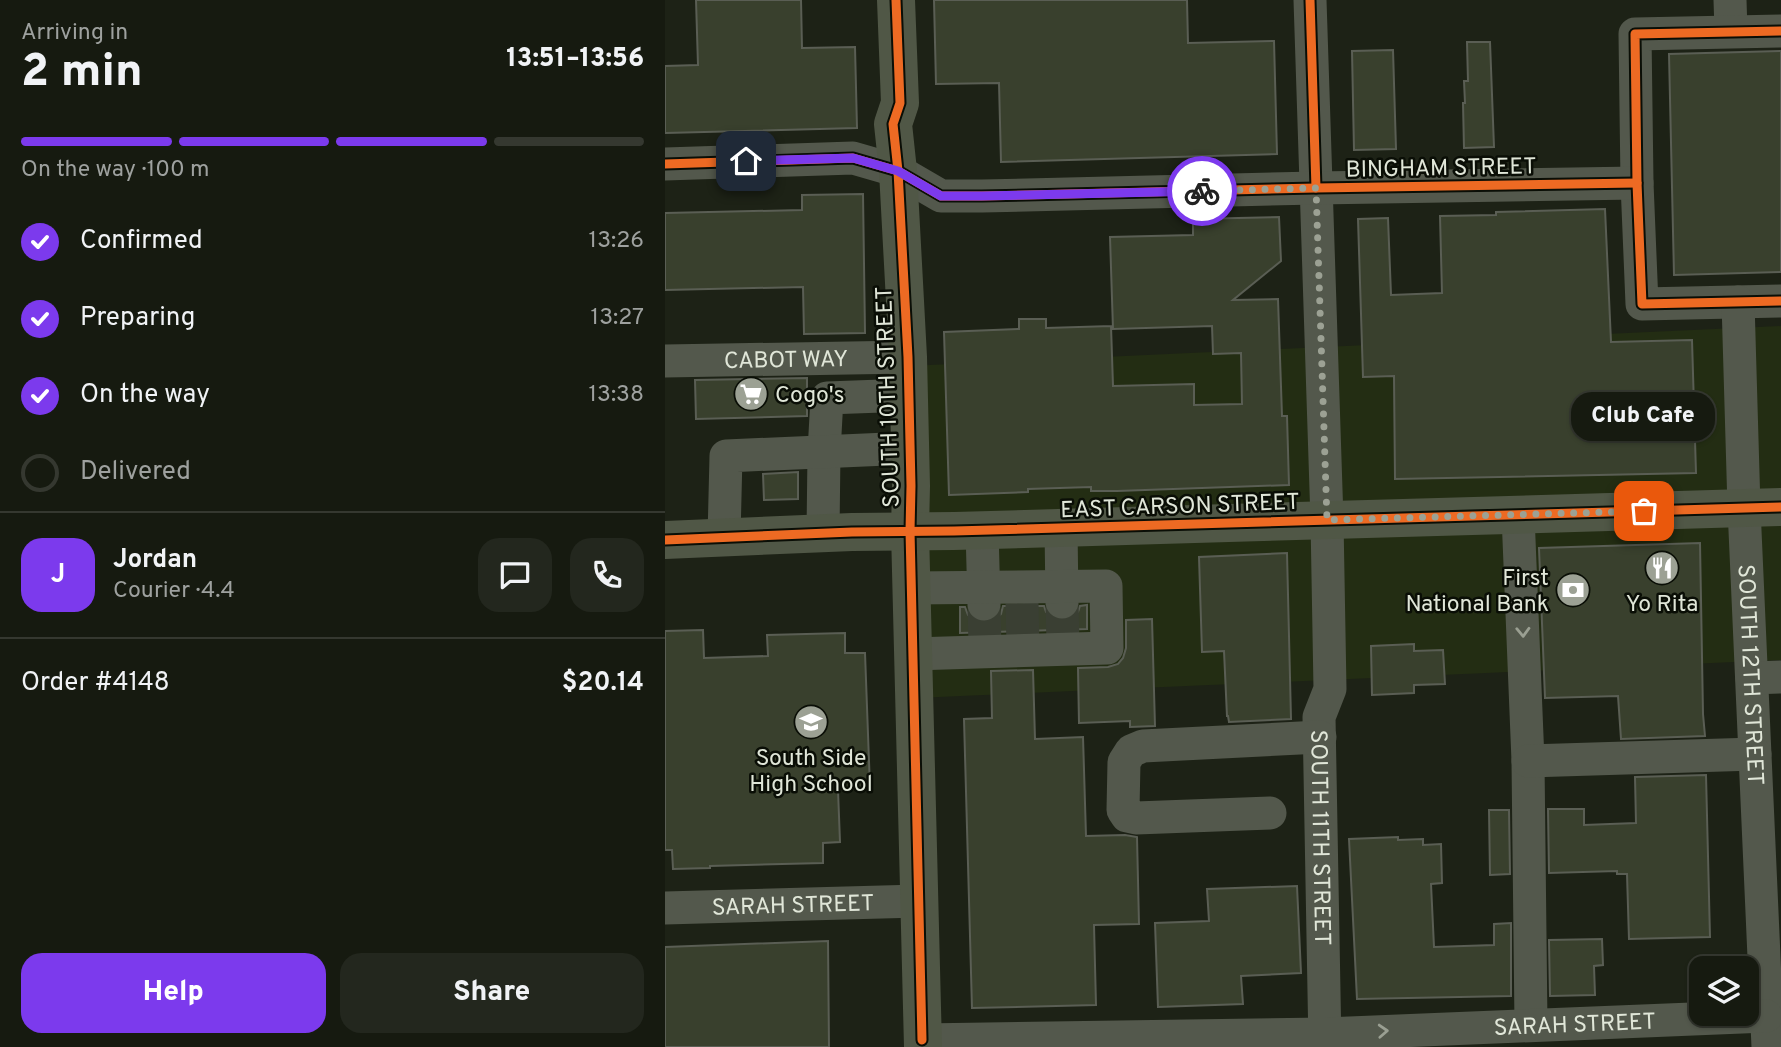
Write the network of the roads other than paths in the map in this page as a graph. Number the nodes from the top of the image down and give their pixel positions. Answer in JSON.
{"nodes":[{"id":1,"x":896,"y":0,"type":"edge"},
{"id":2,"x":1310,"y":0,"type":"edge"},
{"id":3,"x":1731,"y":16,"type":"edge"},
{"id":4,"x":1781,"y":31,"type":"edge"},
{"id":5,"x":665,"y":164,"type":"edge"},
{"id":6,"x":898,"y":171,"type":"junction"},
{"id":7,"x":1637,"y":183,"type":"junction"},
{"id":8,"x":1316,"y":188,"type":"junction"},
{"id":9,"x":1781,"y":301,"type":"edge"},
{"id":10,"x":1738,"y":302,"type":"junction"},
{"id":11,"x":908,"y":357,"type":"junction"},
{"id":12,"x":665,"y":361,"type":"edge"},
{"id":13,"x":909,"y":395,"type":"junction"},
{"id":14,"x":910,"y":449,"type":"junction"},
{"id":15,"x":824,"y":452,"type":"junction"},
{"id":16,"x":1763,"y":507,"type":"edge"},
{"id":17,"x":1518,"y":515,"type":"junction"},
{"id":18,"x":1327,"y":520,"type":"junction"},
{"id":19,"x":1061,"y":528,"type":"junction"},
{"id":20,"x":982,"y":530,"type":"junction"},
{"id":21,"x":910,"y":531,"type":"junction"},
{"id":22,"x":823,"y":533,"type":"junction"},
{"id":23,"x":725,"y":537,"type":"junction"},
{"id":24,"x":665,"y":540,"type":"edge"},
{"id":25,"x":911,"y":588,"type":"junction"},
{"id":26,"x":1062,"y":594,"type":"junction"},
{"id":27,"x":984,"y":595,"type":"junction"},
{"id":28,"x":913,"y":654,"type":"junction"},
{"id":29,"x":1766,"y":678,"type":"edge"},
{"id":30,"x":1320,"y":737,"type":"junction"},
{"id":31,"x":1755,"y":754,"type":"junction"},
{"id":32,"x":1528,"y":761,"type":"junction"},
{"id":33,"x":1270,"y":813,"type":"dead end"},
{"id":34,"x":919,"y":901,"type":"junction"},
{"id":35,"x":665,"y":908,"type":"edge"},
{"id":36,"x":1531,"y":1025,"type":"junction"},
{"id":37,"x":1767,"y":1031,"type":"edge"},
{"id":38,"x":1325,"y":1041,"type":"edge"},
{"id":39,"x":923,"y":1044,"type":"edge"}],
"edges":[{"from":1,"to":6,"type":"main road","name":"SOUTH 10TH STREET"},
{"from":2,"to":8,"type":"street","name":"SOUTH 11TH STREET"},
{"from":3,"to":4,"type":"street"},
{"from":3,"to":7,"type":"street"},
{"from":5,"to":6,"type":"street","name":"BINGHAM STREET"},
{"from":6,"to":8,"type":"street","name":"BINGHAM STREET"},
{"from":6,"to":11,"type":"main road","name":"SOUTH 10TH STREET"},
{"from":7,"to":8,"type":"street","name":"BINGHAM STREET"},
{"from":7,"to":10,"type":"street"},
{"from":8,"to":18,"type":"street","name":"SOUTH 11TH STREET"},
{"from":9,"to":10,"type":"street"},
{"from":10,"to":16,"type":"street","name":"SOUTH 12TH STREET"},
{"from":11,"to":12,"type":"street","name":"CABOT WAY"},
{"from":11,"to":13,"type":"main road","name":"SOUTH 10TH STREET"},
{"from":13,"to":14,"type":"main road","name":"SOUTH 10TH STREET"},
{"from":13,"to":15,"type":"street"},
{"from":14,"to":15,"type":"street"},
{"from":14,"to":21,"type":"main road","name":"SOUTH 10TH STREET"},
{"from":15,"to":22,"type":"street"},
{"from":15,"to":23,"type":"street"},
{"from":16,"to":17,"type":"main road","name":"EAST CARSON STREET"},
{"from":16,"to":29,"type":"street","name":"SOUTH 12TH STREET"},
{"from":17,"to":18,"type":"main road","name":"EAST CARSON STREET"},
{"from":17,"to":32,"type":"street","one_way":true},
{"from":18,"to":19,"type":"main road","name":"EAST CARSON STREET"},
{"from":18,"to":30,"type":"street","name":"SOUTH 11TH STREET"},
{"from":19,"to":20,"type":"main road","name":"EAST CARSON STREET"},
{"from":19,"to":26,"type":"street"},
{"from":20,"to":21,"type":"main road","name":"EAST CARSON STREET"},
{"from":20,"to":27,"type":"street"},
{"from":21,"to":22,"type":"main road","name":"EAST CARSON STREET"},
{"from":21,"to":25,"type":"main road","name":"SOUTH 10TH STREET"},
{"from":22,"to":23,"type":"main road","name":"EAST CARSON STREET"},
{"from":23,"to":24,"type":"main road","name":"EAST CARSON STREET"},
{"from":25,"to":27,"type":"street"},
{"from":25,"to":28,"type":"main road","name":"SOUTH 10TH STREET"},
{"from":26,"to":27,"type":"street"},
{"from":26,"to":28,"type":"street"},
{"from":28,"to":34,"type":"main road","name":"SOUTH 10TH STREET"},
{"from":29,"to":31,"type":"street","name":"SOUTH 12TH STREET"},
{"from":30,"to":33,"type":"street"},
{"from":30,"to":38,"type":"street","name":"SOUTH 11TH STREET"},
{"from":31,"to":32,"type":"street"},
{"from":31,"to":37,"type":"street","name":"SOUTH 12TH STREET"},
{"from":32,"to":36,"type":"street"},
{"from":34,"to":35,"type":"street","name":"SARAH STREET"},
{"from":34,"to":39,"type":"main road","name":"SOUTH 10TH STREET"},
{"from":36,"to":37,"type":"street","name":"SARAH STREET"},
{"from":38,"to":36,"type":"street","name":"SARAH STREET","one_way":true},
{"from":38,"to":39,"type":"street","name":"SARAH STREET"}]}
